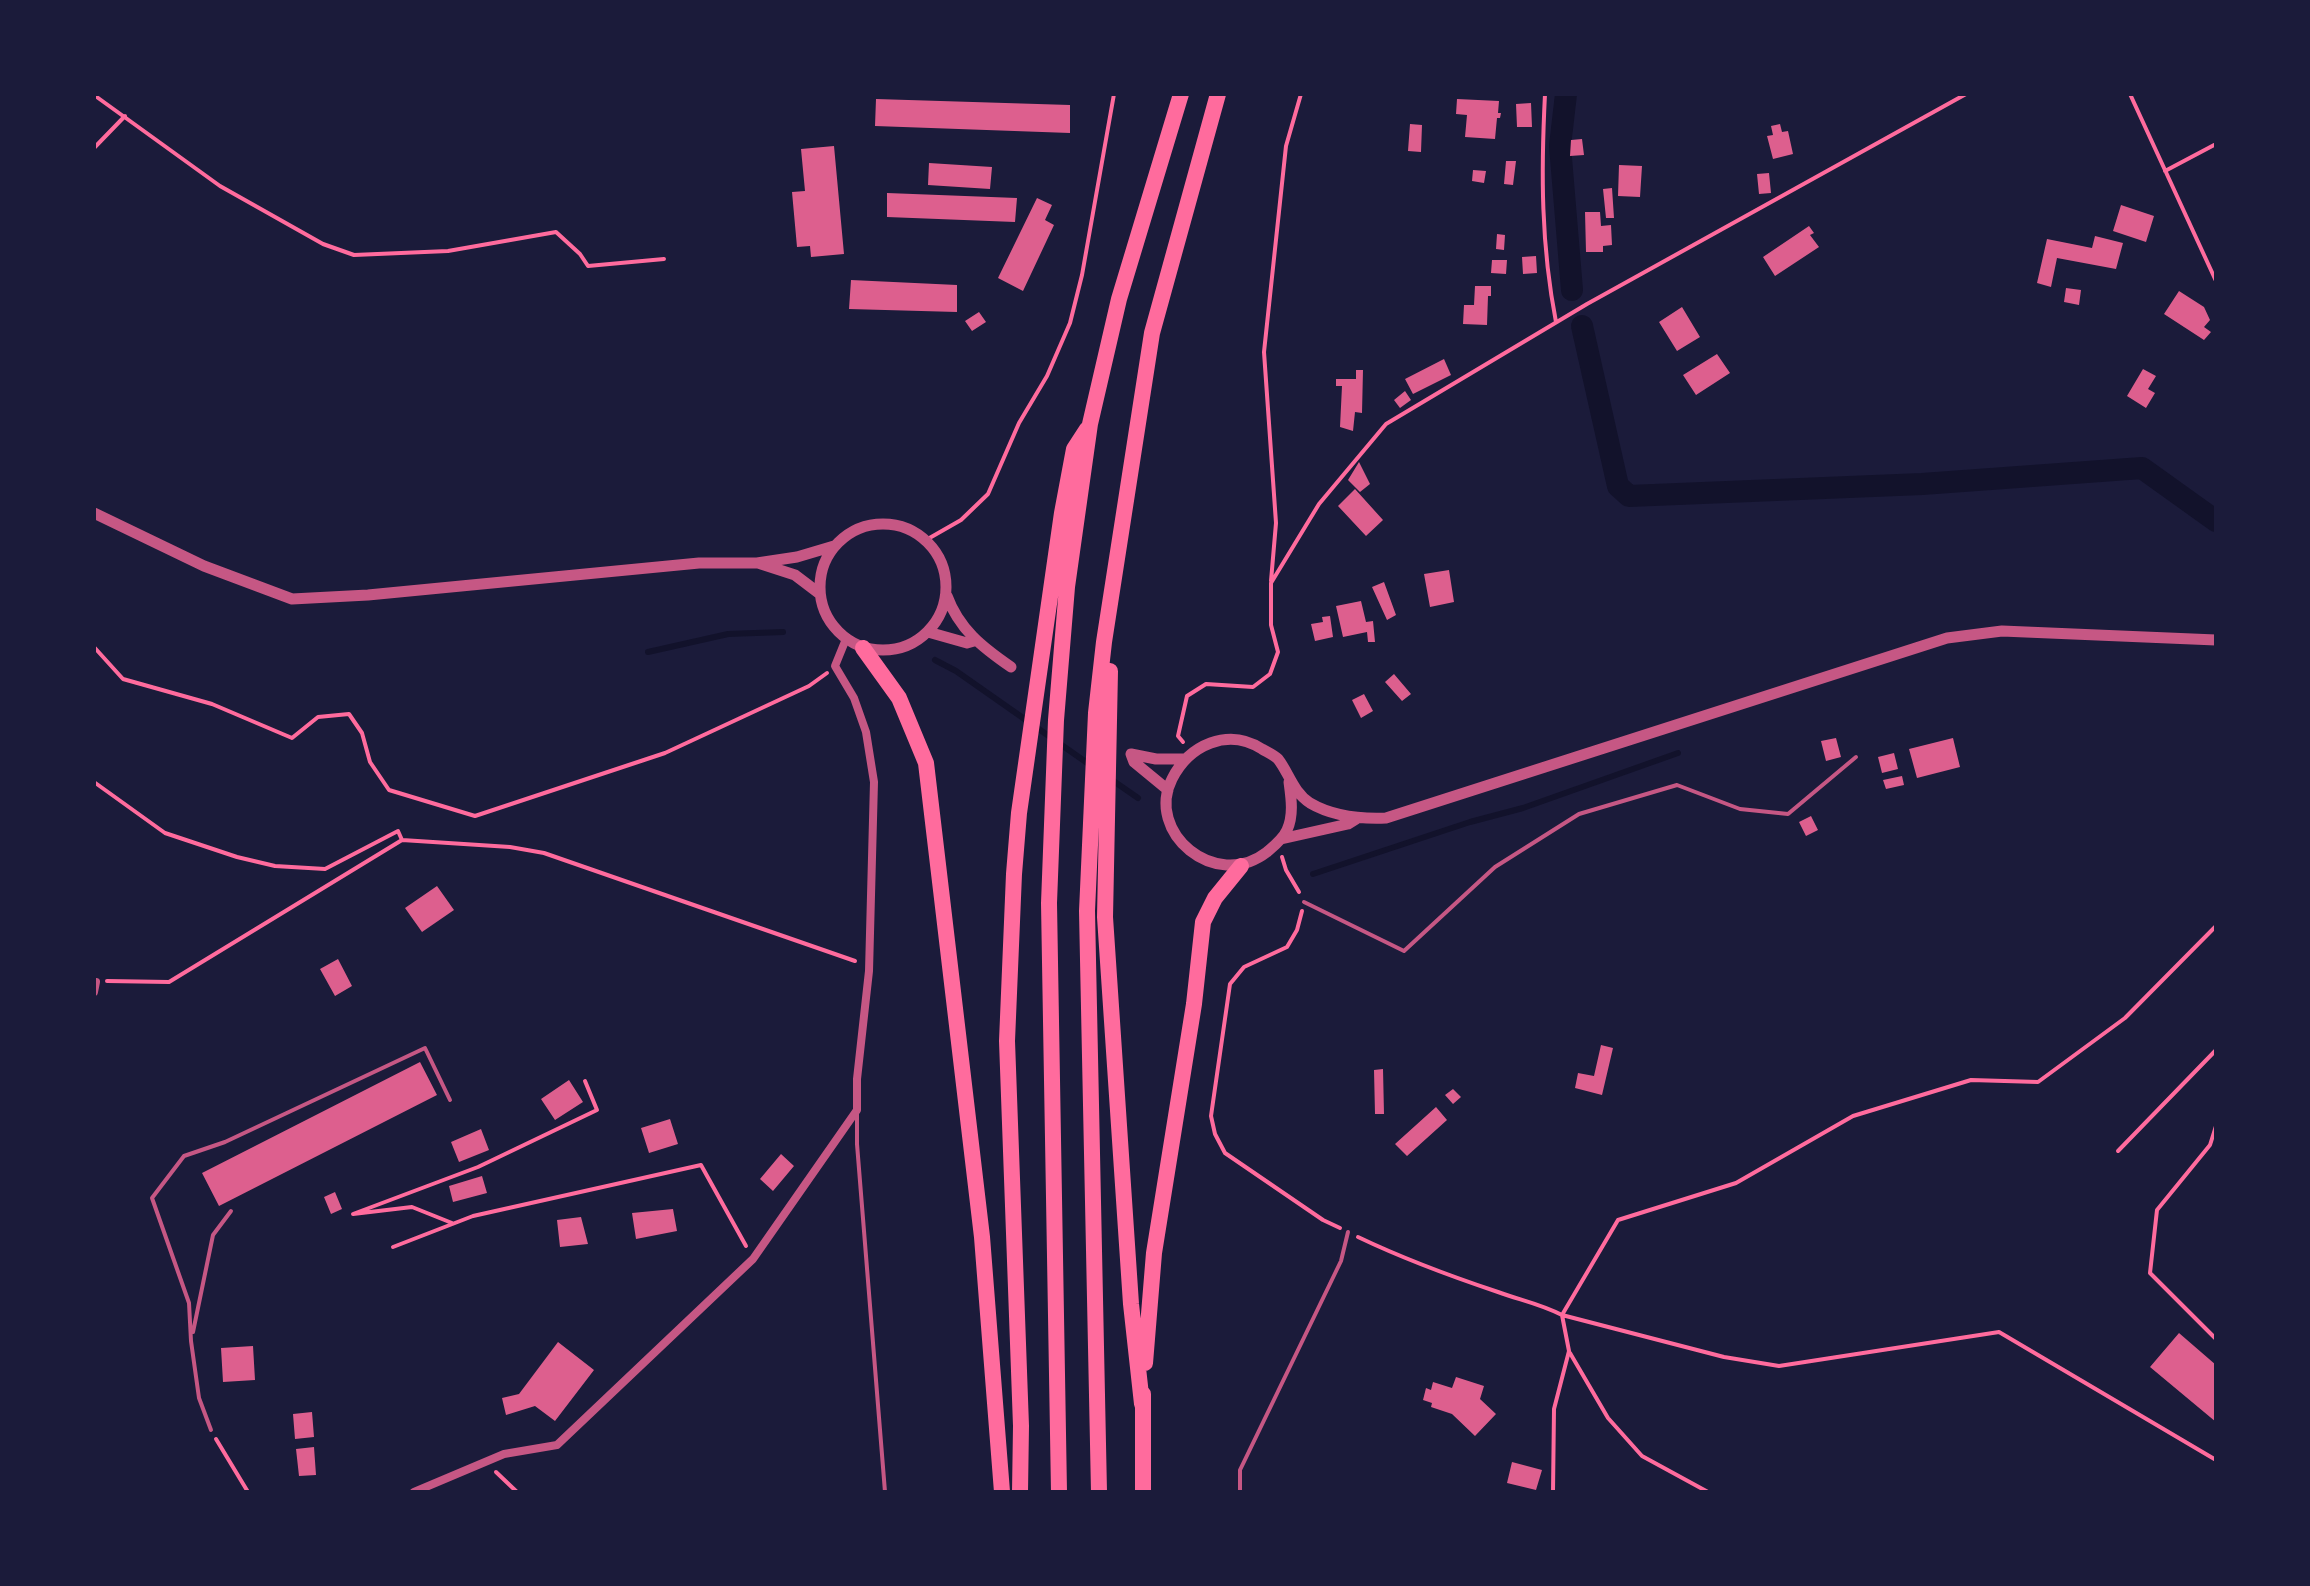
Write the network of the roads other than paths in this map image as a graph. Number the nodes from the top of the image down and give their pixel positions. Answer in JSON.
{"nodes":[{"id":1,"x":1181,"y":94,"type":"edge"},
{"id":2,"x":1218,"y":94,"type":"edge"},
{"id":3,"x":94,"y":513,"type":"edge"},
{"id":4,"x":834,"y":546,"type":"junction"},
{"id":5,"x":757,"y":563,"type":"junction"},
{"id":6,"x":1060,"y":585,"type":"junction"},
{"id":7,"x":820,"y":594,"type":"junction"},
{"id":8,"x":946,"y":595,"type":"junction"},
{"id":9,"x":928,"y":632,"type":"junction"},
{"id":10,"x":846,"y":639,"type":"junction"},
{"id":11,"x":2216,"y":640,"type":"edge"},
{"id":12,"x":974,"y":641,"type":"junction"},
{"id":13,"x":863,"y":648,"type":"junction"},
{"id":14,"x":1011,"y":667,"type":"dead end"},
{"id":15,"x":1188,"y":755,"type":"junction"},
{"id":16,"x":1856,"y":757,"type":"dead end"},
{"id":17,"x":1289,"y":782,"type":"junction"},
{"id":18,"x":1168,"y":790,"type":"junction"},
{"id":19,"x":1356,"y":819,"type":"junction"},
{"id":20,"x":1098,"y":821,"type":"junction"},
{"id":21,"x":1280,"y":839,"type":"junction"},
{"id":22,"x":1241,"y":866,"type":"junction"},
{"id":23,"x":1304,"y":902,"type":"dead end"},
{"id":24,"x":450,"y":1100,"type":"dead end"},
{"id":25,"x":857,"y":1110,"type":"junction"},
{"id":26,"x":231,"y":1211,"type":"dead end"},
{"id":27,"x":1348,"y":1232,"type":"road end"},
{"id":28,"x":191,"y":1341,"type":"junction"},
{"id":29,"x":1142,"y":1404,"type":"junction"},
{"id":30,"x":211,"y":1430,"type":"road end"},
{"id":31,"x":414,"y":1492,"type":"edge"},
{"id":32,"x":885,"y":1492,"type":"edge"},
{"id":33,"x":1002,"y":1492,"type":"edge"},
{"id":34,"x":1020,"y":1492,"type":"edge"},
{"id":35,"x":1059,"y":1492,"type":"edge"},
{"id":36,"x":1099,"y":1492,"type":"edge"},
{"id":37,"x":1143,"y":1492,"type":"edge"},
{"id":38,"x":1240,"y":1492,"type":"edge"}],
"edges":[{"from":1,"to":6,"type":"highway"},
{"from":2,"to":20,"type":"highway"},
{"from":3,"to":5,"type":"street"},
{"from":4,"to":5,"type":"street"},
{"from":4,"to":7,"type":"street"},
{"from":4,"to":8,"type":"street"},
{"from":5,"to":7,"type":"street"},
{"from":6,"to":34,"type":"highway"},
{"from":6,"to":35,"type":"highway"},
{"from":7,"to":10,"type":"street"},
{"from":8,"to":9,"type":"street"},
{"from":8,"to":12,"type":"street"},
{"from":9,"to":12,"type":"street"},
{"from":9,"to":13,"type":"street"},
{"from":10,"to":13,"type":"street"},
{"from":10,"to":25,"type":"street"},
{"from":11,"to":19,"type":"street"},
{"from":12,"to":14,"type":"street"},
{"from":13,"to":33,"type":"highway"},
{"from":15,"to":17,"type":"street"},
{"from":15,"to":18,"type":"street"},
{"from":15,"to":18,"type":"street"},
{"from":16,"to":23,"type":"lane"},
{"from":17,"to":19,"type":"street"},
{"from":17,"to":21,"type":"street"},
{"from":18,"to":22,"type":"street"},
{"from":19,"to":21,"type":"street"},
{"from":20,"to":29,"type":"highway"},
{"from":20,"to":36,"type":"highway"},
{"from":21,"to":22,"type":"street"},
{"from":22,"to":29,"type":"highway"},
{"from":24,"to":28,"type":"lane"},
{"from":25,"to":31,"type":"street"},
{"from":25,"to":32,"type":"lane"},
{"from":26,"to":28,"type":"lane"},
{"from":27,"to":38,"type":"lane"},
{"from":28,"to":30,"type":"lane"},
{"from":29,"to":37,"type":"highway"}]}
